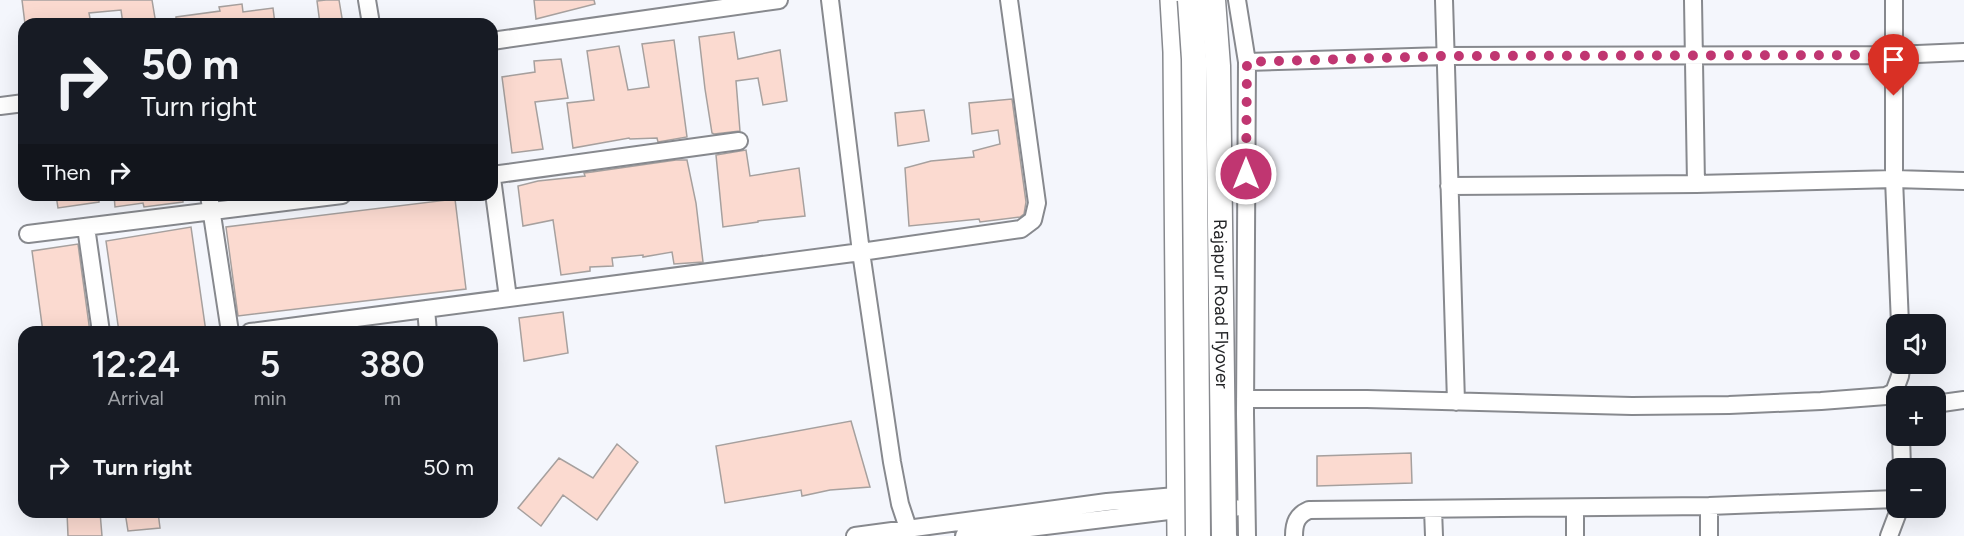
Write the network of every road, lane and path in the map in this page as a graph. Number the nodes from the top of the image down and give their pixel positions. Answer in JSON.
{"nodes":[{"id":1,"x":367,"y":0,"type":"edge"},
{"id":2,"x":779,"y":0,"type":"edge"},
{"id":3,"x":830,"y":0,"type":"edge"},
{"id":4,"x":1009,"y":0,"type":"edge"},
{"id":5,"x":1171,"y":0,"type":"edge"},
{"id":6,"x":1190,"y":0,"type":"edge"},
{"id":7,"x":1213,"y":0,"type":"edge"},
{"id":8,"x":1237,"y":0,"type":"edge"},
{"id":9,"x":1444,"y":0,"type":"edge"},
{"id":10,"x":1693,"y":0,"type":"edge"},
{"id":11,"x":1894,"y":0,"type":"edge"},
{"id":12,"x":370,"y":18,"type":"edge"},
{"id":13,"x":498,"y":40,"type":"edge"},
{"id":14,"x":1964,"y":52,"type":"edge"},
{"id":15,"x":1894,"y":55,"type":"junction"},
{"id":16,"x":1445,"y":56,"type":"junction"},
{"id":17,"x":1694,"y":56,"type":"junction"},
{"id":18,"x":1247,"y":62,"type":"junction"},
{"id":19,"x":18,"y":104,"type":"edge"},
{"id":20,"x":0,"y":106,"type":"edge"},
{"id":21,"x":739,"y":141,"type":"dead end"},
{"id":22,"x":498,"y":175,"type":"edge"},
{"id":23,"x":1894,"y":179,"type":"junction"},
{"id":24,"x":1964,"y":181,"type":"edge"},
{"id":25,"x":1696,"y":184,"type":"junction"},
{"id":26,"x":1449,"y":186,"type":"junction"},
{"id":27,"x":210,"y":201,"type":"edge"},
{"id":28,"x":296,"y":201,"type":"edge"},
{"id":29,"x":495,"y":201,"type":"edge"},
{"id":30,"x":212,"y":212,"type":"junction"},
{"id":31,"x":86,"y":227,"type":"junction"},
{"id":32,"x":28,"y":234,"type":"dead end"},
{"id":33,"x":861,"y":252,"type":"junction"},
{"id":34,"x":508,"y":298,"type":"junction"},
{"id":35,"x":426,"y":309,"type":"junction"},
{"id":36,"x":1900,"y":314,"type":"edge"},
{"id":37,"x":100,"y":326,"type":"edge"},
{"id":38,"x":229,"y":326,"type":"edge"},
{"id":39,"x":296,"y":326,"type":"edge"},
{"id":40,"x":427,"y":326,"type":"edge"},
{"id":41,"x":1900,"y":374,"type":"edge"},
{"id":42,"x":1245,"y":399,"type":"junction"},
{"id":43,"x":1964,"y":400,"type":"edge"},
{"id":44,"x":1456,"y":402,"type":"junction"},
{"id":45,"x":1946,"y":402,"type":"edge"},
{"id":46,"x":1246,"y":498,"type":"junction"},
{"id":47,"x":1886,"y":498,"type":"edge"},
{"id":48,"x":1182,"y":503,"type":"junction"},
{"id":49,"x":1709,"y":506,"type":"junction"},
{"id":50,"x":1575,"y":508,"type":"junction"},
{"id":51,"x":1433,"y":509,"type":"junction"},
{"id":52,"x":1895,"y":518,"type":"edge"},
{"id":53,"x":908,"y":528,"type":"junction"},
{"id":54,"x":974,"y":535,"type":"edge"},
{"id":55,"x":855,"y":536,"type":"edge"},
{"id":56,"x":1178,"y":536,"type":"edge"},
{"id":57,"x":1198,"y":536,"type":"edge"},
{"id":58,"x":1224,"y":536,"type":"edge"},
{"id":59,"x":1247,"y":536,"type":"edge"},
{"id":60,"x":1294,"y":536,"type":"edge"},
{"id":61,"x":1434,"y":536,"type":"edge"},
{"id":62,"x":1575,"y":536,"type":"edge"},
{"id":63,"x":1709,"y":536,"type":"edge"},
{"id":64,"x":1888,"y":536,"type":"edge"}],
"edges":[{"from":1,"to":12,"type":"street"},
{"from":2,"to":13,"type":"street"},
{"from":3,"to":33,"type":"street"},
{"from":4,"to":33,"type":"street"},
{"from":5,"to":48,"type":"main road"},
{"from":6,"to":57,"type":"highway","name":"Rajapur Road Flyover","bridge":true},
{"from":7,"to":58,"type":"highway","name":"Rajapur Road Flyover","bridge":true},
{"from":8,"to":18,"type":"street"},
{"from":9,"to":16,"type":"street"},
{"from":10,"to":17,"type":"street"},
{"from":11,"to":15,"type":"street"},
{"from":14,"to":15,"type":"street"},
{"from":15,"to":17,"type":"street"},
{"from":15,"to":23,"type":"street"},
{"from":16,"to":17,"type":"street"},
{"from":16,"to":18,"type":"street"},
{"from":16,"to":26,"type":"street"},
{"from":17,"to":25,"type":"street"},
{"from":18,"to":42,"type":"street"},
{"from":19,"to":20,"type":"street"},
{"from":21,"to":22,"type":"street"},
{"from":23,"to":24,"type":"street"},
{"from":23,"to":25,"type":"street"},
{"from":23,"to":36,"type":"street"},
{"from":25,"to":26,"type":"street"},
{"from":26,"to":44,"type":"street"},
{"from":27,"to":30,"type":"street"},
{"from":28,"to":30,"type":"street"},
{"from":29,"to":34,"type":"street"},
{"from":30,"to":31,"type":"street"},
{"from":30,"to":38,"type":"street"},
{"from":31,"to":32,"type":"street"},
{"from":31,"to":37,"type":"street"},
{"from":33,"to":34,"type":"street"},
{"from":33,"to":53,"type":"street"},
{"from":34,"to":35,"type":"street"},
{"from":35,"to":39,"type":"street"},
{"from":35,"to":40,"type":"street"},
{"from":41,"to":44,"type":"street"},
{"from":42,"to":44,"type":"street"},
{"from":42,"to":46,"type":"street"},
{"from":43,"to":45,"type":"street"},
{"from":46,"to":48,"type":"street"},
{"from":46,"to":59,"type":"street"},
{"from":47,"to":49,"type":"street"},
{"from":48,"to":53,"type":"street"},
{"from":48,"to":54,"type":"street"},
{"from":48,"to":56,"type":"main road"},
{"from":49,"to":50,"type":"street"},
{"from":49,"to":63,"type":"street"},
{"from":50,"to":51,"type":"street"},
{"from":50,"to":62,"type":"street"},
{"from":51,"to":60,"type":"street"},
{"from":51,"to":61,"type":"street"},
{"from":52,"to":64,"type":"street"},
{"from":53,"to":55,"type":"street"}]}
